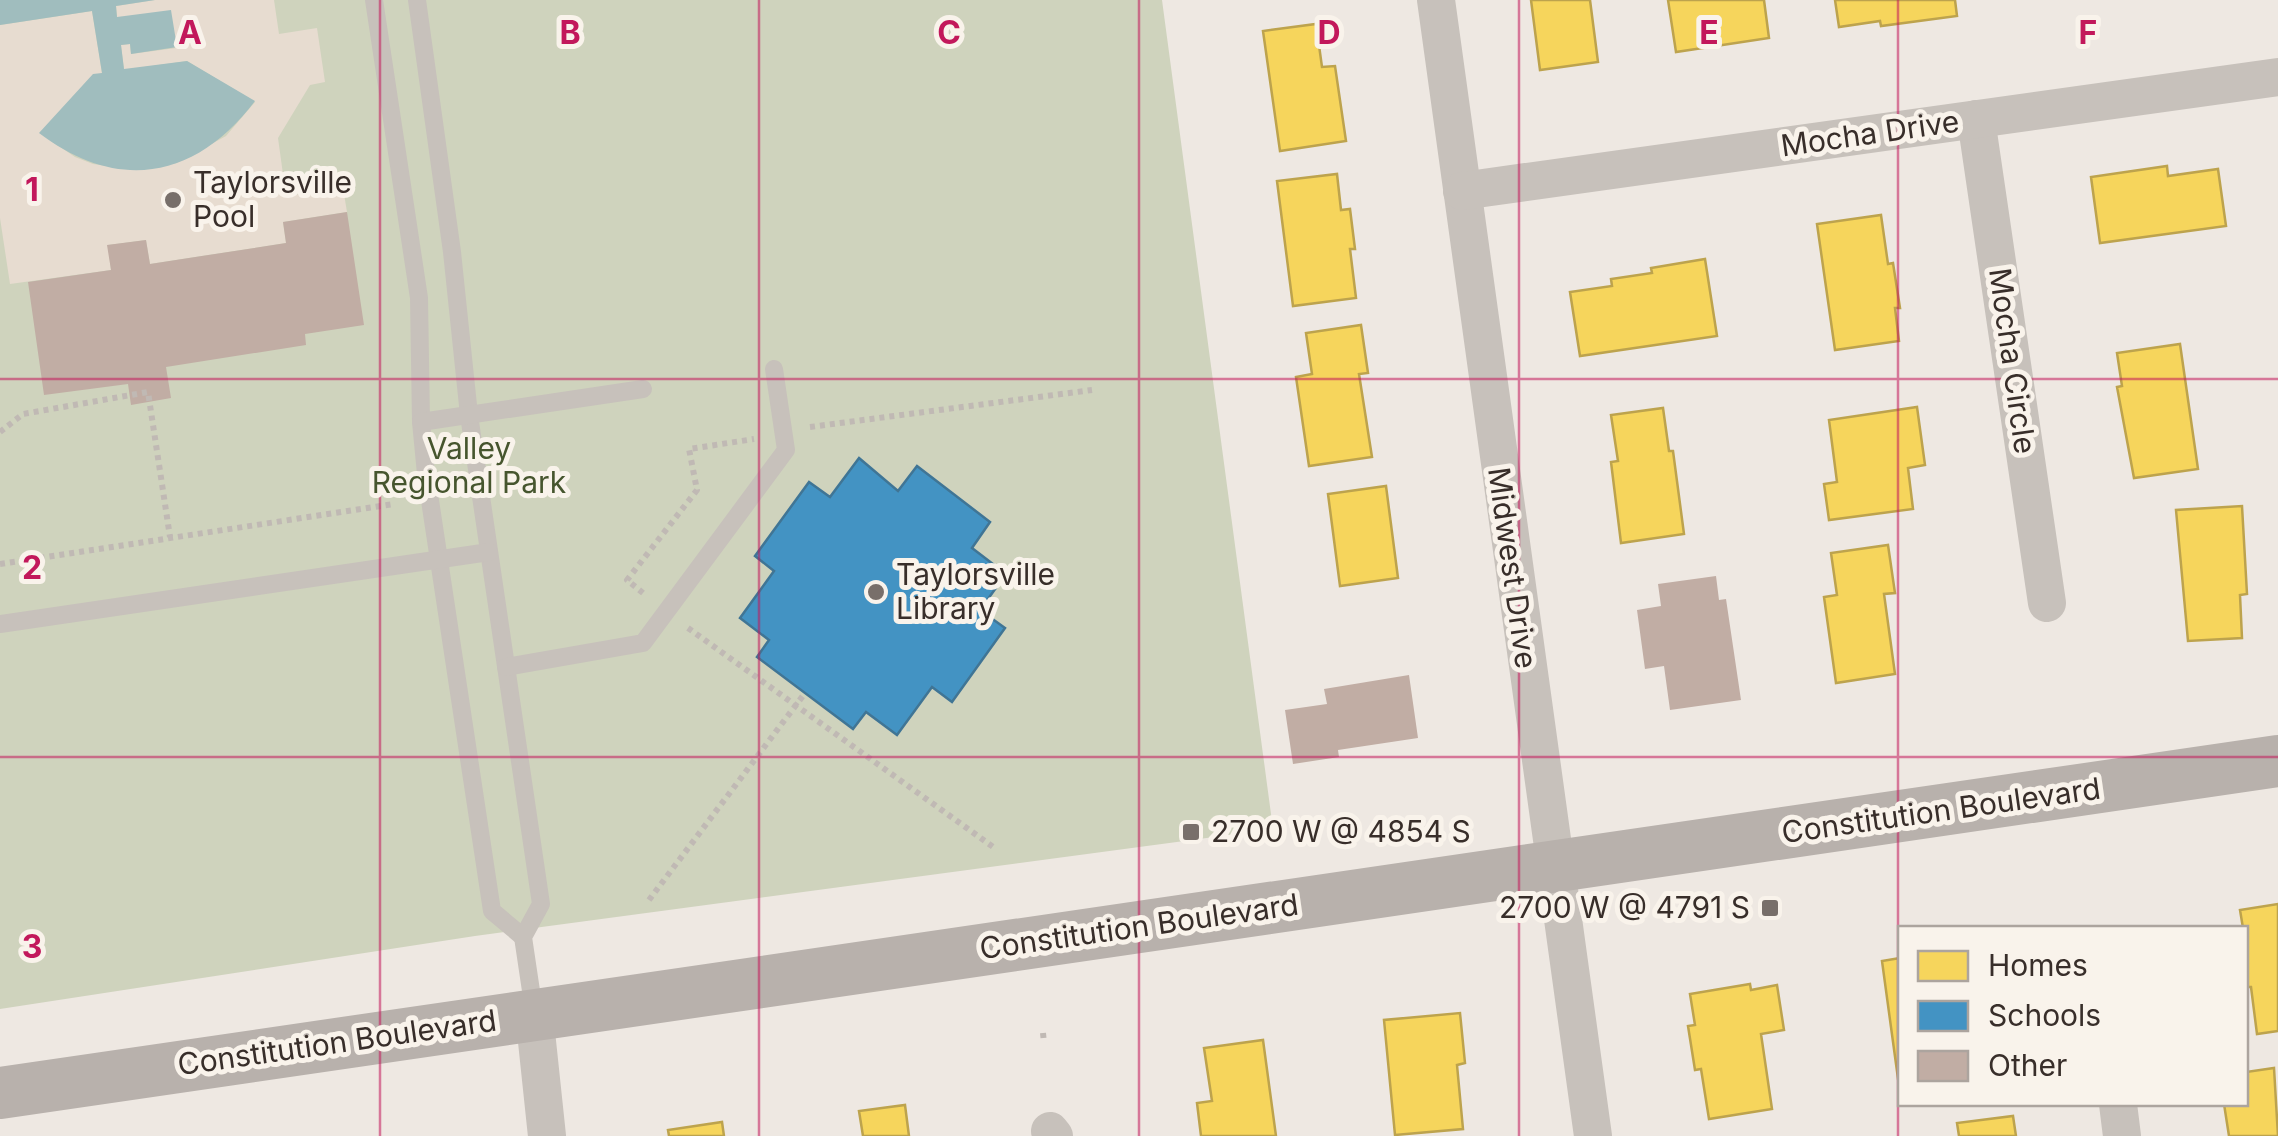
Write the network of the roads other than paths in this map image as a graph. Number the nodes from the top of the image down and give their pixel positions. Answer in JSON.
{"nodes":[{"id":1,"x":374,"y":0,"type":"edge"},
{"id":2,"x":417,"y":0,"type":"edge"},
{"id":3,"x":1436,"y":0,"type":"edge"},
{"id":4,"x":2278,"y":77,"type":"edge"},
{"id":5,"x":1976,"y":119,"type":"junction"},
{"id":6,"x":1462,"y":191,"type":"junction"},
{"id":7,"x":774,"y":369,"type":"dead end"},
{"id":8,"x":643,"y":389,"type":"dead end"},
{"id":9,"x":470,"y":415,"type":"junction"},
{"id":10,"x":421,"y":422,"type":"junction"},
{"id":11,"x":490,"y":552,"type":"junction"},
{"id":12,"x":440,"y":559,"type":"junction"},
{"id":13,"x":2047,"y":604,"type":"dead end"},
{"id":14,"x":0,"y":624,"type":"edge"},
{"id":15,"x":506,"y":667,"type":"junction"},
{"id":16,"x":2278,"y":762,"type":"edge"},
{"id":17,"x":1553,"y":865,"type":"junction"},
{"id":18,"x":523,"y":937,"type":"junction"},
{"id":19,"x":534,"y":1014,"type":"junction"},
{"id":20,"x":0,"y":1093,"type":"edge"},
{"id":21,"x":2118,"y":1106,"type":"edge"},
{"id":22,"x":547,"y":1136,"type":"edge"},
{"id":23,"x":1592,"y":1136,"type":"edge"},
{"id":24,"x":2122,"y":1136,"type":"edge"}],
"edges":[{"from":1,"to":10,"type":"lane"},
{"from":2,"to":9,"type":"lane"},
{"from":3,"to":6,"type":"street","name":"Midwest Drive"},
{"from":4,"to":5,"type":"street","name":"Mocha Drive"},
{"from":5,"to":6,"type":"street","name":"Mocha Drive"},
{"from":5,"to":13,"type":"street","name":"Mocha Circle"},
{"from":6,"to":17,"type":"street","name":"Midwest Drive"},
{"from":7,"to":15,"type":"lane"},
{"from":8,"to":9,"type":"lane"},
{"from":9,"to":10,"type":"lane"},
{"from":9,"to":11,"type":"lane"},
{"from":10,"to":12,"type":"lane"},
{"from":11,"to":12,"type":"lane"},
{"from":11,"to":15,"type":"lane"},
{"from":12,"to":14,"type":"lane"},
{"from":12,"to":18,"type":"lane"},
{"from":15,"to":18,"type":"lane"},
{"from":16,"to":17,"type":"main road","name":"Constitution Boulevard"},
{"from":17,"to":19,"type":"main road","name":"Constitution Boulevard"},
{"from":17,"to":23,"type":"street","name":"Midwest Drive"},
{"from":18,"to":19,"type":"lane"},
{"from":19,"to":20,"type":"main road","name":"Constitution Boulevard"},
{"from":19,"to":22,"type":"street"},
{"from":21,"to":24,"type":"street"}]}
